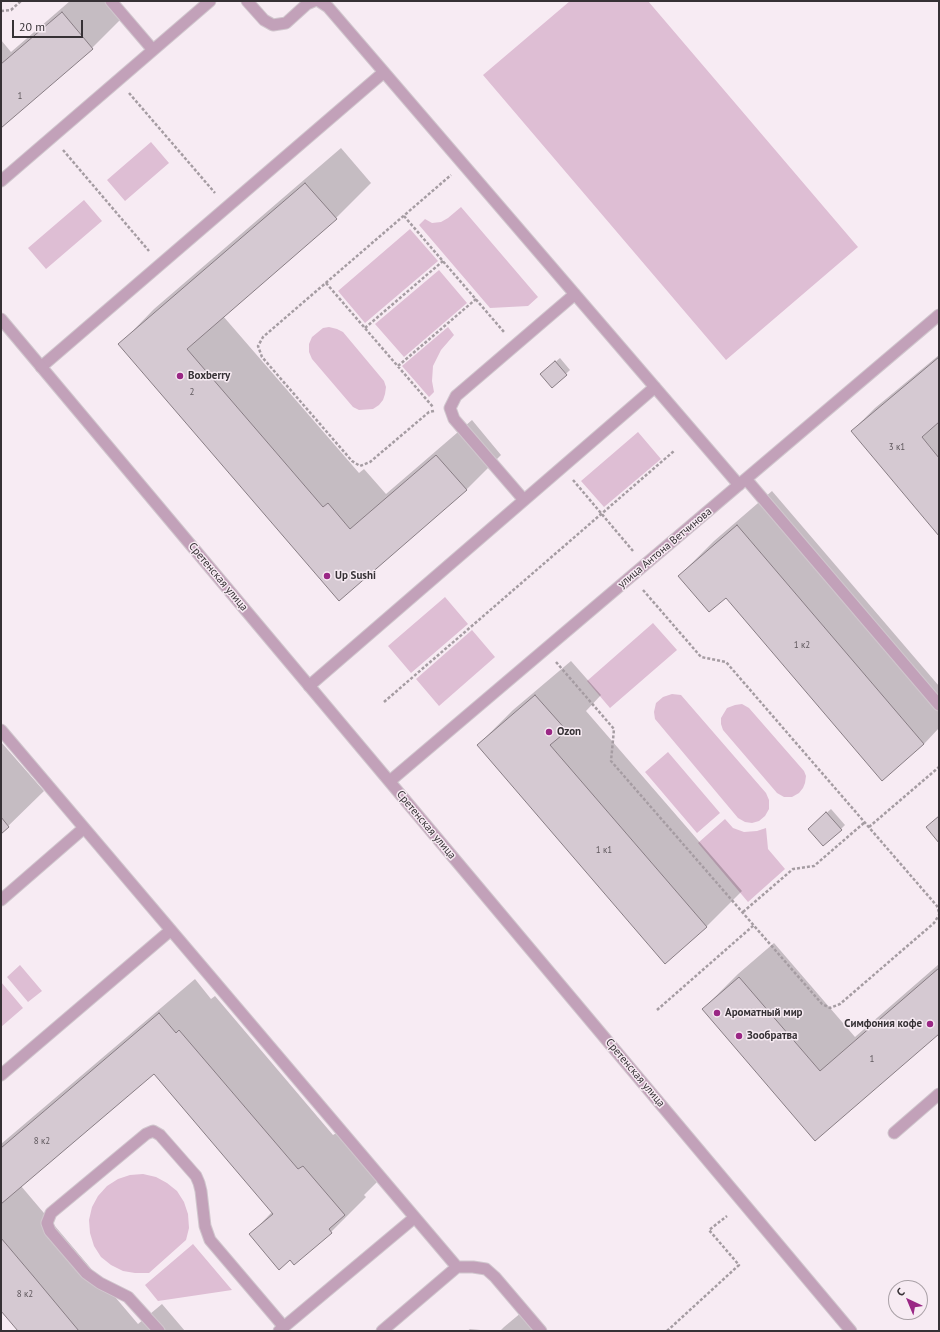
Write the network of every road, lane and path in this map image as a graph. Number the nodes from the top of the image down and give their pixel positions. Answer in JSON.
{"nodes":[{"id":1,"x":21,"y":1,"type":"edge"},
{"id":2,"x":111,"y":1,"type":"edge"},
{"id":3,"x":210,"y":1,"type":"edge"},
{"id":4,"x":247,"y":1,"type":"edge"},
{"id":5,"x":314,"y":1,"type":"edge"},
{"id":6,"x":319,"y":1,"type":"edge"},
{"id":7,"x":1,"y":11,"type":"edge"},
{"id":8,"x":153,"y":50,"type":"junction"},
{"id":9,"x":384,"y":72,"type":"junction"},
{"id":10,"x":118,"y":80,"type":"junction"},
{"id":11,"x":52,"y":137,"type":"junction"},
{"id":12,"x":464,"y":164,"type":"junction"},
{"id":13,"x":1,"y":181,"type":"edge"},
{"id":14,"x":227,"y":207,"type":"junction"},
{"id":15,"x":404,"y":216,"type":"junction"},
{"id":16,"x":443,"y":261,"type":"junction"},
{"id":17,"x":161,"y":264,"type":"junction"},
{"id":18,"x":326,"y":283,"type":"junction"},
{"id":19,"x":575,"y":294,"type":"junction"},
{"id":20,"x":476,"y":300,"type":"junction"},
{"id":21,"x":939,"y":315,"type":"edge"},
{"id":22,"x":1,"y":319,"type":"edge"},
{"id":23,"x":365,"y":328,"type":"junction"},
{"id":24,"x":515,"y":345,"type":"junction"},
{"id":25,"x":398,"y":366,"type":"junction"},
{"id":26,"x":42,"y":367,"type":"junction"},
{"id":27,"x":655,"y":387,"type":"junction"},
{"id":28,"x":674,"y":452,"type":"dead end"},
{"id":29,"x":572,"y":479,"type":"dead end"},
{"id":30,"x":743,"y":482,"type":"junction"},
{"id":31,"x":524,"y":500,"type":"junction"},
{"id":32,"x":602,"y":514,"type":"junction"},
{"id":33,"x":634,"y":551,"type":"dead end"},
{"id":34,"x":631,"y":577,"type":"junction"},
{"id":35,"x":545,"y":650,"type":"junction"},
{"id":36,"x":309,"y":686,"type":"junction"},
{"id":37,"x":384,"y":702,"type":"dead end"},
{"id":38,"x":939,"y":705,"type":"edge"},
{"id":39,"x":1,"y":730,"type":"edge"},
{"id":40,"x":939,"y":767,"type":"edge"},
{"id":41,"x":390,"y":782,"type":"junction"},
{"id":42,"x":865,"y":822,"type":"junction"},
{"id":43,"x":869,"y":827,"type":"junction"},
{"id":44,"x":84,"y":828,"type":"junction"},
{"id":45,"x":1,"y":900,"type":"edge"},
{"id":46,"x":743,"y":912,"type":"junction"},
{"id":47,"x":939,"y":912,"type":"edge"},
{"id":48,"x":939,"y":915,"type":"edge"},
{"id":49,"x":754,"y":926,"type":"junction"},
{"id":50,"x":171,"y":930,"type":"junction"},
{"id":51,"x":657,"y":1010,"type":"dead end"},
{"id":52,"x":1,"y":1075,"type":"edge"},
{"id":53,"x":939,"y":1094,"type":"edge"},
{"id":54,"x":894,"y":1133,"type":"dead end"},
{"id":55,"x":726,"y":1216,"type":"dead end"},
{"id":56,"x":414,"y":1218,"type":"junction"},
{"id":57,"x":457,"y":1267,"type":"junction"},
{"id":58,"x":282,"y":1329,"type":"edge"},
{"id":59,"x":159,"y":1331,"type":"edge"},
{"id":60,"x":382,"y":1331,"type":"edge"},
{"id":61,"x":541,"y":1331,"type":"edge"},
{"id":62,"x":667,"y":1331,"type":"edge"},
{"id":63,"x":851,"y":1331,"type":"edge"}],
"edges":[{"from":1,"to":7,"type":"path"},
{"from":2,"to":8,"type":"street"},
{"from":3,"to":8,"type":"street"},
{"from":4,"to":5,"type":"street"},
{"from":6,"to":9,"type":"street"},
{"from":8,"to":10,"type":"street"},
{"from":9,"to":12,"type":"street"},
{"from":9,"to":14,"type":"street"},
{"from":10,"to":11,"type":"street"},
{"from":10,"to":14,"type":"path"},
{"from":11,"to":13,"type":"street"},
{"from":11,"to":17,"type":"path"},
{"from":12,"to":15,"type":"path"},
{"from":12,"to":19,"type":"street"},
{"from":14,"to":17,"type":"street"},
{"from":15,"to":16,"type":"path"},
{"from":15,"to":18,"type":"path"},
{"from":16,"to":20,"type":"path"},
{"from":16,"to":23,"type":"path"},
{"from":17,"to":26,"type":"street"},
{"from":18,"to":23,"type":"path"},
{"from":18,"to":25,"type":"path"},
{"from":19,"to":24,"type":"street"},
{"from":19,"to":27,"type":"street"},
{"from":20,"to":24,"type":"path"},
{"from":20,"to":25,"type":"path"},
{"from":21,"to":30,"type":"street","name":"улица Антона Ветчинова"},
{"from":22,"to":26,"type":"street","name":"Сретенская улица"},
{"from":23,"to":25,"type":"path"},
{"from":24,"to":31,"type":"street"},
{"from":26,"to":36,"type":"street","name":"Сретенская улица"},
{"from":27,"to":30,"type":"street"},
{"from":27,"to":31,"type":"street"},
{"from":28,"to":32,"type":"path"},
{"from":29,"to":32,"type":"path"},
{"from":30,"to":34,"type":"street","name":"улица Антона Ветчинова"},
{"from":30,"to":38,"type":"street"},
{"from":31,"to":36,"type":"street"},
{"from":32,"to":33,"type":"path"},
{"from":32,"to":37,"type":"path"},
{"from":34,"to":35,"type":"street","name":"улица Антона Ветчинова"},
{"from":34,"to":42,"type":"path"},
{"from":35,"to":41,"type":"street","name":"улица Антона Ветчинова"},
{"from":35,"to":46,"type":"path"},
{"from":36,"to":41,"type":"street","name":"Сретенская улица"},
{"from":39,"to":44,"type":"street"},
{"from":40,"to":43,"type":"path"},
{"from":41,"to":63,"type":"street","name":"Сретенская улица"},
{"from":42,"to":43,"type":"path"},
{"from":42,"to":46,"type":"path"},
{"from":43,"to":47,"type":"path"},
{"from":44,"to":45,"type":"street"},
{"from":44,"to":50,"type":"street"},
{"from":46,"to":49,"type":"path"},
{"from":48,"to":49,"type":"path"},
{"from":49,"to":51,"type":"path"},
{"from":50,"to":52,"type":"street"},
{"from":50,"to":56,"type":"street"},
{"from":53,"to":54,"type":"street"},
{"from":55,"to":62,"type":"path"},
{"from":56,"to":57,"type":"street"},
{"from":56,"to":58,"type":"street"},
{"from":57,"to":60,"type":"street"},
{"from":57,"to":61,"type":"street"},
{"from":58,"to":59,"type":"street"}]}
